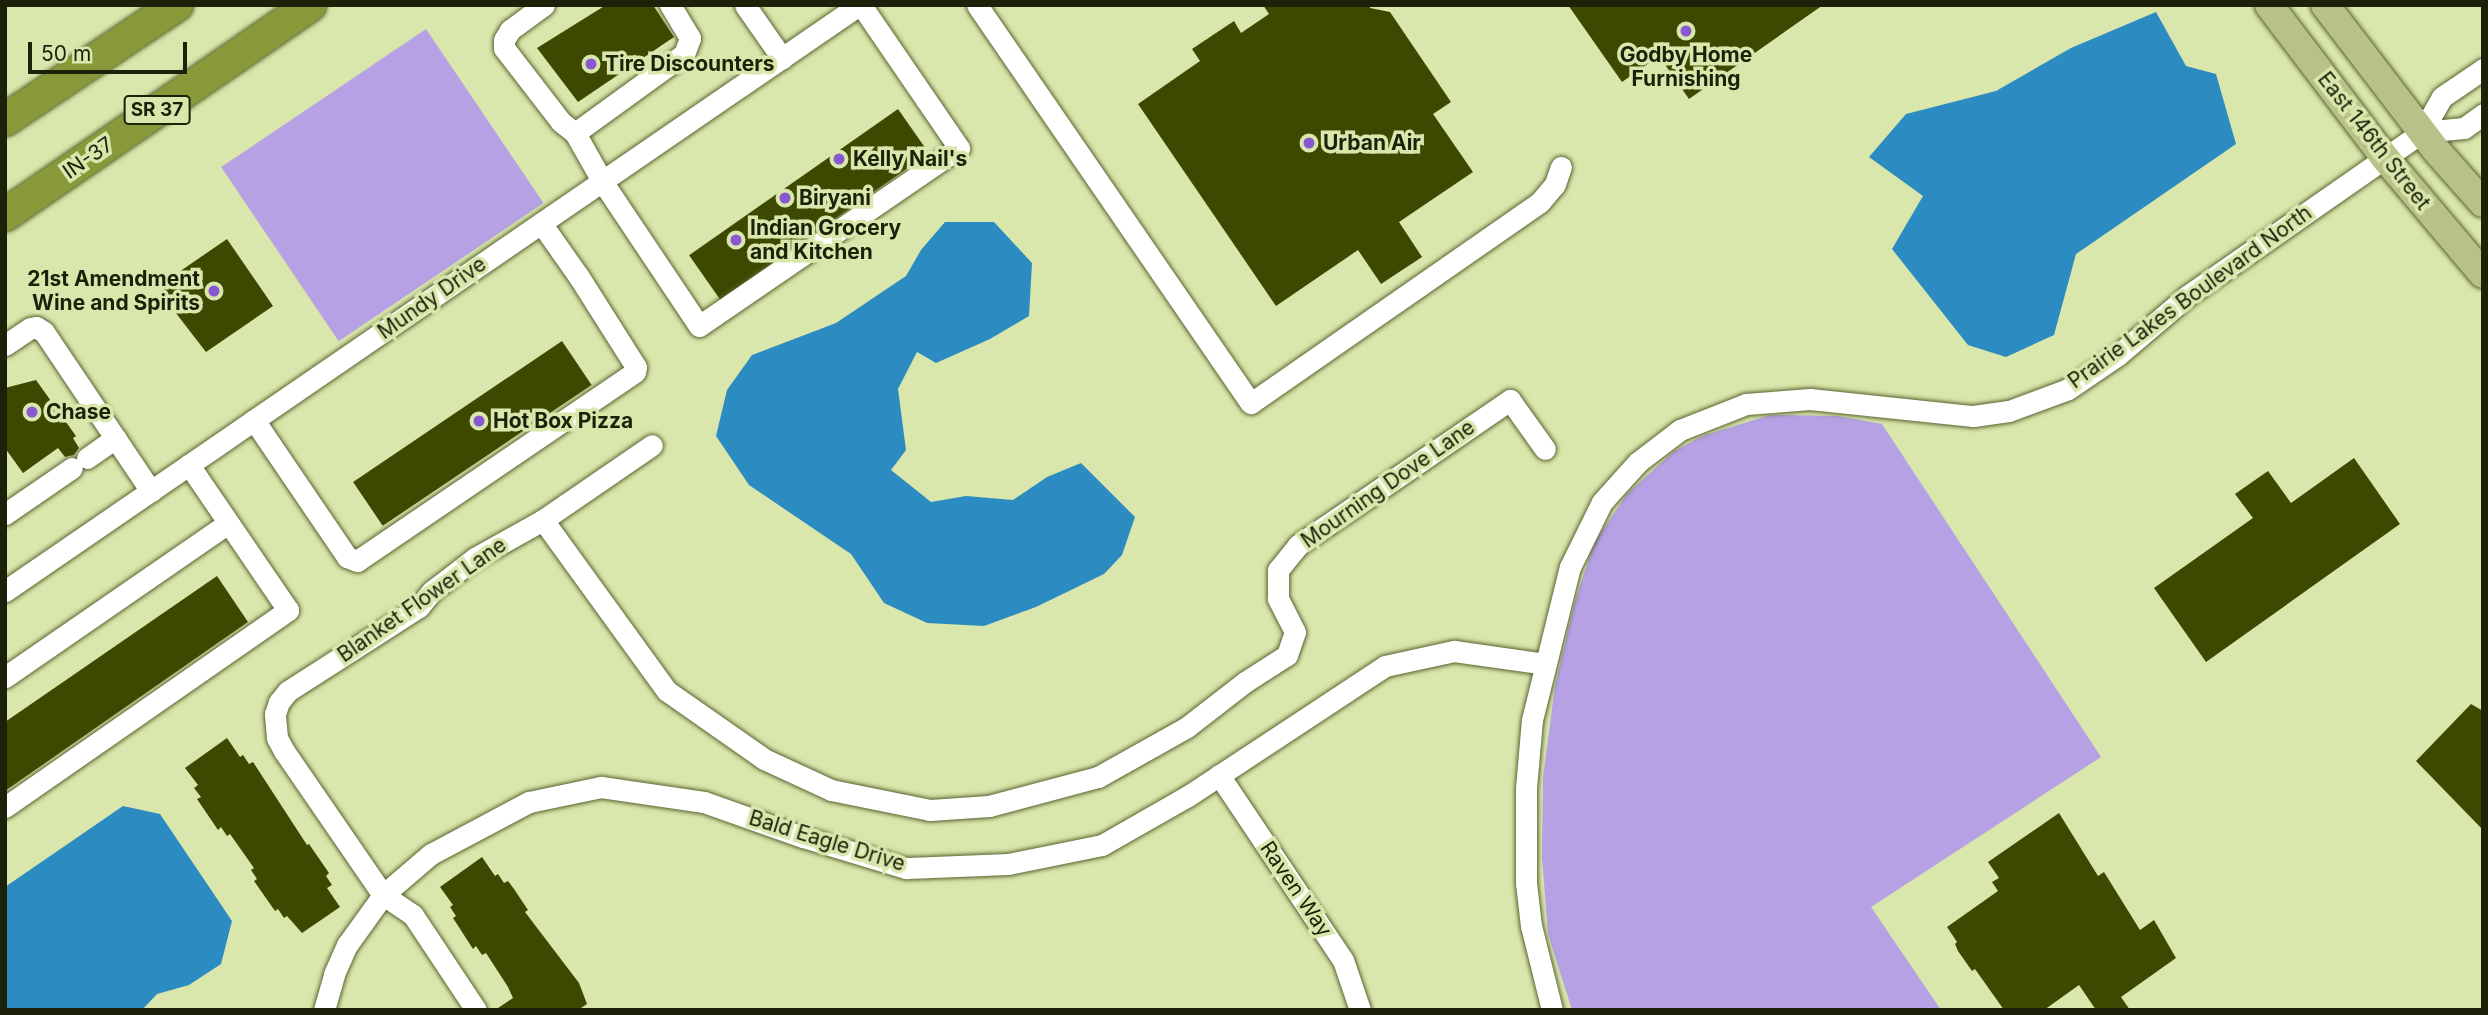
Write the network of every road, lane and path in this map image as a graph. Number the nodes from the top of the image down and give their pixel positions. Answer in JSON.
{"nodes":[{"id":1,"x":177,"y":5,"type":"edge"},
{"id":2,"x":310,"y":5,"type":"edge"},
{"id":3,"x":544,"y":5,"type":"edge"},
{"id":4,"x":670,"y":5,"type":"edge"},
{"id":5,"x":745,"y":5,"type":"edge"},
{"id":6,"x":860,"y":5,"type":"edge"},
{"id":7,"x":977,"y":5,"type":"edge"},
{"id":8,"x":2269,"y":5,"type":"edge"},
{"id":9,"x":2325,"y":5,"type":"edge"},
{"id":10,"x":782,"y":58,"type":"junction"},
{"id":11,"x":2483,"y":69,"type":"edge"},
{"id":12,"x":2483,"y":114,"type":"edge"},
{"id":13,"x":5,"y":120,"type":"edge"},
{"id":14,"x":2422,"y":132,"type":"junction"},
{"id":15,"x":575,"y":133,"type":"junction"},
{"id":16,"x":2385,"y":159,"type":"junction"},
{"id":17,"x":1561,"y":167,"type":"dead end"},
{"id":18,"x":602,"y":181,"type":"junction"},
{"id":19,"x":2483,"y":203,"type":"edge"},
{"id":20,"x":5,"y":215,"type":"edge"},
{"id":21,"x":541,"y":223,"type":"junction"},
{"id":22,"x":2483,"y":274,"type":"edge"},
{"id":23,"x":5,"y":345,"type":"edge"},
{"id":24,"x":254,"y":420,"type":"junction"},
{"id":25,"x":116,"y":438,"type":"junction"},
{"id":26,"x":652,"y":445,"type":"dead end"},
{"id":27,"x":1545,"y":449,"type":"dead end"},
{"id":28,"x":189,"y":465,"type":"junction"},
{"id":29,"x":151,"y":491,"type":"junction"},
{"id":30,"x":5,"y":514,"type":"edge"},
{"id":31,"x":543,"y":520,"type":"junction"},
{"id":32,"x":228,"y":523,"type":"junction"},
{"id":33,"x":5,"y":591,"type":"edge"},
{"id":34,"x":1545,"y":664,"type":"junction"},
{"id":35,"x":5,"y":677,"type":"edge"},
{"id":36,"x":1219,"y":775,"type":"junction"},
{"id":37,"x":5,"y":807,"type":"edge"},
{"id":38,"x":383,"y":895,"type":"junction"},
{"id":39,"x":324,"y":1010,"type":"edge"},
{"id":40,"x":477,"y":1010,"type":"edge"},
{"id":41,"x":1360,"y":1010,"type":"edge"},
{"id":42,"x":1552,"y":1010,"type":"edge"}],
"edges":[{"from":1,"to":13,"type":"highway"},
{"from":2,"to":20,"type":"highway","name":"IN-37","number":"SR 37"},
{"from":3,"to":15,"type":"street"},
{"from":4,"to":15,"type":"street"},
{"from":5,"to":10,"type":"street"},
{"from":6,"to":10,"type":"street","name":"Mundy Drive"},
{"from":6,"to":18,"type":"street"},
{"from":7,"to":17,"type":"street"},
{"from":8,"to":16,"type":"main road","name":"East 146th Street"},
{"from":9,"to":14,"type":"main road","name":"East 146th Street"},
{"from":10,"to":18,"type":"street","name":"Mundy Drive"},
{"from":11,"to":14,"type":"street"},
{"from":12,"to":14,"type":"street"},
{"from":14,"to":16,"type":"street","name":"Prairie Lakes Boulevard North"},
{"from":14,"to":19,"type":"main road","name":"East 146th Street"},
{"from":15,"to":18,"type":"street"},
{"from":16,"to":22,"type":"main road","name":"East 146th Street"},
{"from":16,"to":34,"type":"street","name":"Prairie Lakes Boulevard North"},
{"from":18,"to":21,"type":"street","name":"Mundy Drive"},
{"from":21,"to":24,"type":"street","name":"Mundy Drive"},
{"from":21,"to":24,"type":"street"},
{"from":23,"to":25,"type":"street"},
{"from":24,"to":28,"type":"street","name":"Mundy Drive"},
{"from":25,"to":29,"type":"street"},
{"from":25,"to":30,"type":"street"},
{"from":26,"to":31,"type":"street","name":"Blanket Flower Lane"},
{"from":27,"to":31,"type":"street","name":"Mourning Dove Lane"},
{"from":28,"to":29,"type":"street","name":"Mundy Drive"},
{"from":28,"to":32,"type":"street"},
{"from":29,"to":33,"type":"street","name":"Mundy Drive"},
{"from":31,"to":38,"type":"street","name":"Blanket Flower Lane"},
{"from":32,"to":35,"type":"street"},
{"from":32,"to":37,"type":"street"},
{"from":34,"to":36,"type":"street","name":"Bald Eagle Drive"},
{"from":34,"to":42,"type":"street","name":"Prairie Lakes Boulevard North"},
{"from":36,"to":38,"type":"street","name":"Bald Eagle Drive"},
{"from":36,"to":41,"type":"street","name":"Raven Way"},
{"from":38,"to":39,"type":"street","name":"Bald Eagle Drive"},
{"from":38,"to":40,"type":"street"}]}
